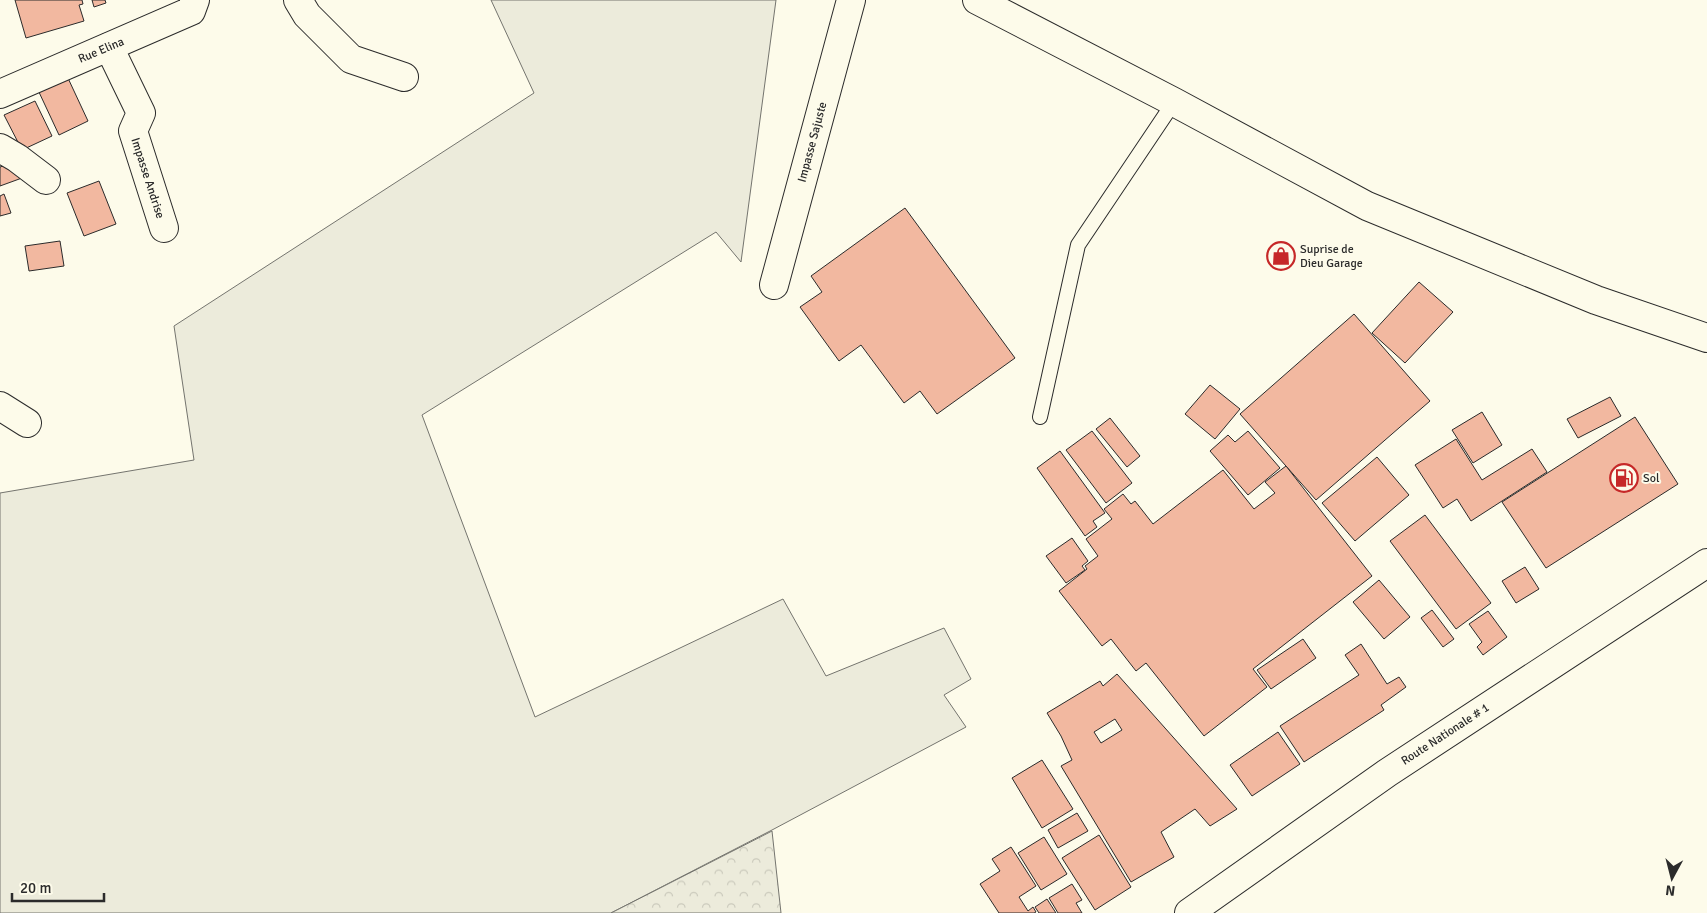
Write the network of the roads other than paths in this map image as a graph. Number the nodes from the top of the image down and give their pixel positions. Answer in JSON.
{"nodes":[{"id":1,"x":195,"y":0,"type":"edge"},
{"id":2,"x":298,"y":0,"type":"edge"},
{"id":3,"x":851,"y":0,"type":"edge"},
{"id":4,"x":977,"y":0,"type":"edge"},
{"id":5,"x":109,"y":47,"type":"junction"},
{"id":6,"x":404,"y":78,"type":"dead end"},
{"id":7,"x":0,"y":94,"type":"edge"},
{"id":8,"x":1174,"y":102,"type":"junction"},
{"id":9,"x":0,"y":148,"type":"edge"},
{"id":10,"x":46,"y":180,"type":"dead end"},
{"id":11,"x":164,"y":228,"type":"dead end"},
{"id":12,"x":774,"y":285,"type":"dead end"},
{"id":13,"x":1707,"y":338,"type":"edge"},
{"id":14,"x":0,"y":406,"type":"edge"},
{"id":15,"x":1040,"y":417,"type":"dead end"},
{"id":16,"x":27,"y":423,"type":"dead end"},
{"id":17,"x":1707,"y":563,"type":"edge"},
{"id":18,"x":1189,"y":913,"type":"edge"}],
"edges":[{"from":1,"to":5,"type":"main road","name":"Rue Elina"},
{"from":2,"to":6,"type":"main road"},
{"from":3,"to":12,"type":"main road","name":"Impasse Sajuste"},
{"from":4,"to":8,"type":"main road"},
{"from":5,"to":7,"type":"main road","name":"Rue Elina"},
{"from":5,"to":11,"type":"main road","name":"Impasse Andrise"},
{"from":8,"to":13,"type":"main road"},
{"from":8,"to":15,"type":"lane"},
{"from":9,"to":10,"type":"main road"},
{"from":14,"to":16,"type":"main road"},
{"from":17,"to":18,"type":"main road","name":"Route Nationale # 1"}]}
